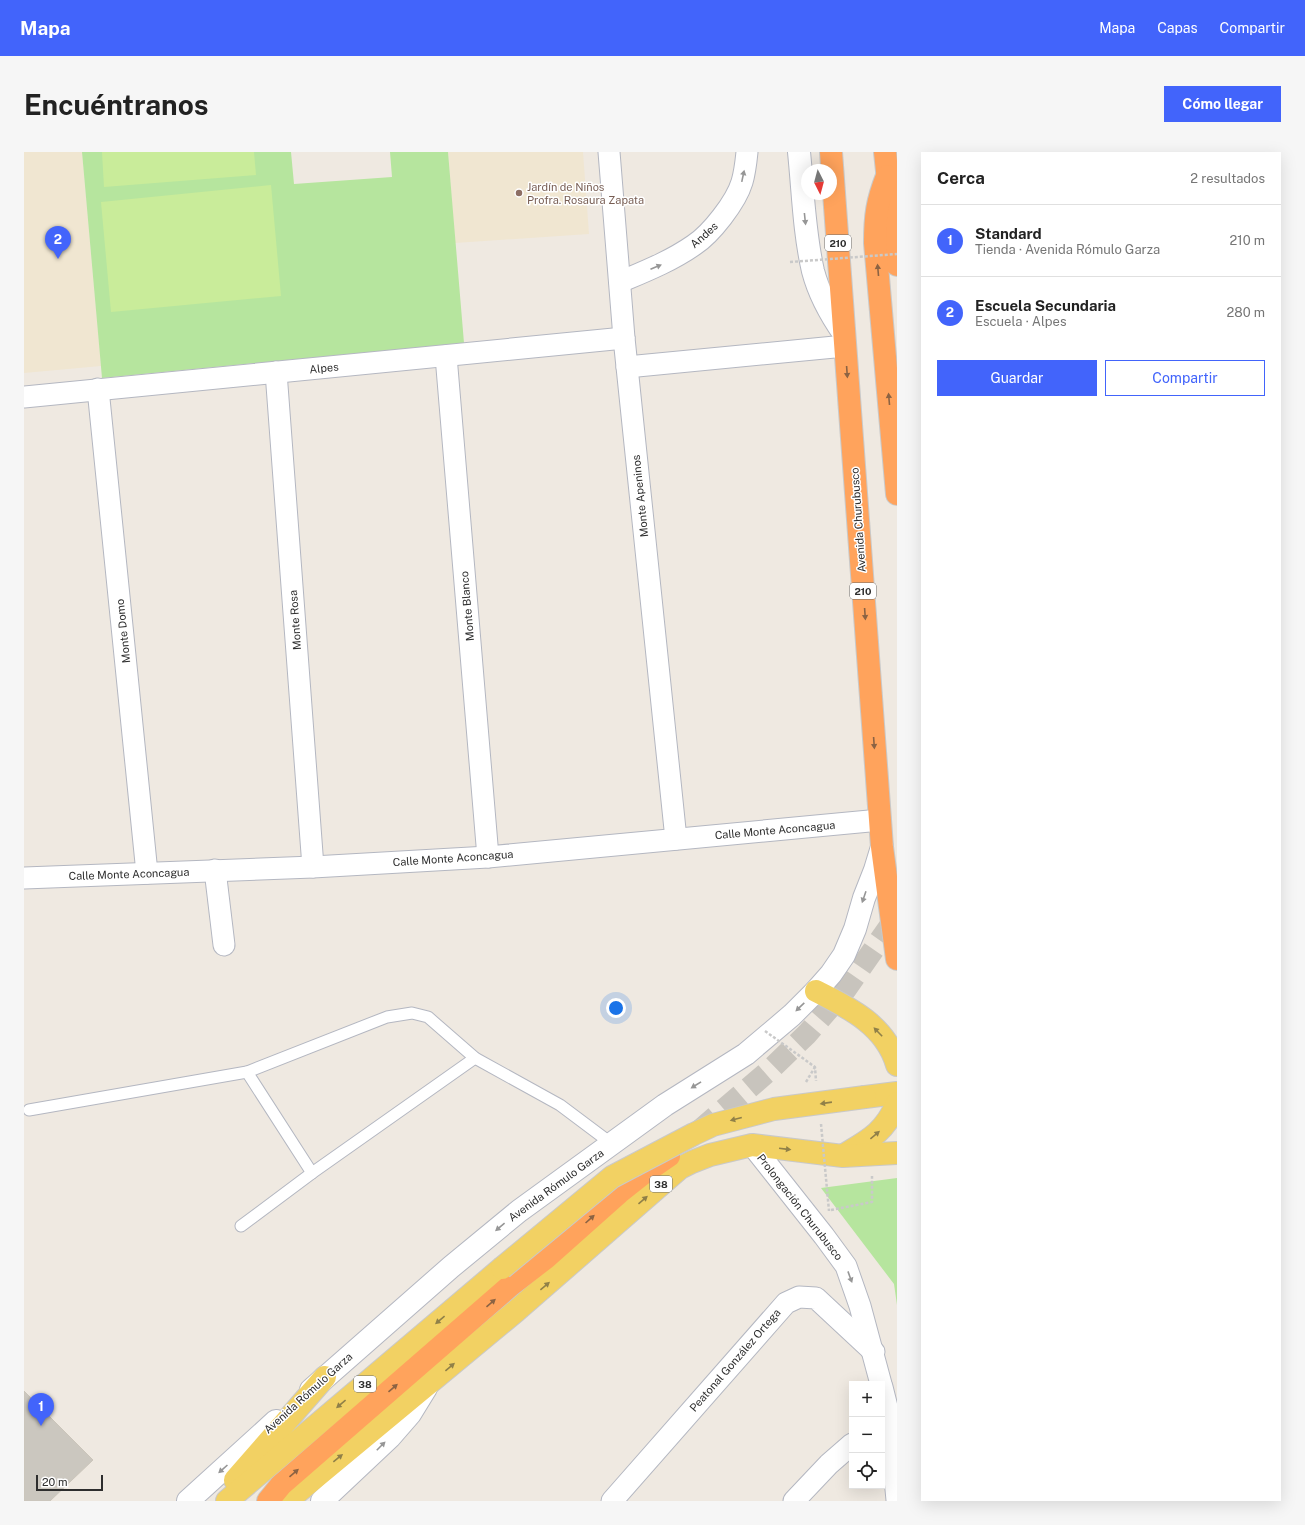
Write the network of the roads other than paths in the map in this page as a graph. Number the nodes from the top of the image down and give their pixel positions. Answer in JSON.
{"nodes":[{"id":1,"x":609,"y":152,"type":"edge"},
{"id":2,"x":747,"y":152,"type":"edge"},
{"id":3,"x":799,"y":152,"type":"edge"},
{"id":4,"x":831,"y":152,"type":"edge"},
{"id":5,"x":885,"y":152,"type":"edge"},
{"id":6,"x":887,"y":176,"type":"junction"},
{"id":7,"x":897,"y":265,"type":"edge"},
{"id":8,"x":620,"y":282,"type":"junction"},
{"id":9,"x":624,"y":338,"type":"junction"},
{"id":10,"x":844,"y":340,"type":"junction"},
{"id":11,"x":446,"y":356,"type":"junction"},
{"id":12,"x":627,"y":367,"type":"junction"},
{"id":13,"x":276,"y":372,"type":"junction"},
{"id":14,"x":98,"y":389,"type":"junction"},
{"id":15,"x":24,"y":397,"type":"edge"},
{"id":16,"x":897,"y":494,"type":"edge"},
{"id":17,"x":880,"y":820,"type":"junction"},
{"id":18,"x":676,"y":839,"type":"junction"},
{"id":19,"x":882,"y":848,"type":"junction"},
{"id":20,"x":488,"y":857,"type":"junction"},
{"id":21,"x":313,"y":867,"type":"junction"},
{"id":22,"x":215,"y":870,"type":"junction"},
{"id":23,"x":147,"y":874,"type":"junction"},
{"id":24,"x":24,"y":878,"type":"edge"},
{"id":25,"x":224,"y":945,"type":"dead end"},
{"id":26,"x":897,"y":956,"type":"edge"},
{"id":27,"x":816,"y":991,"type":"junction"},
{"id":28,"x":475,"y":1058,"type":"junction"},
{"id":29,"x":897,"y":1066,"type":"edge"},
{"id":30,"x":247,"y":1072,"type":"junction"},
{"id":31,"x":897,"y":1093,"type":"edge"},
{"id":32,"x":897,"y":1103,"type":"edge"},
{"id":33,"x":29,"y":1110,"type":"dead end"},
{"id":34,"x":612,"y":1144,"type":"junction"},
{"id":35,"x":752,"y":1146,"type":"junction"},
{"id":36,"x":897,"y":1153,"type":"edge"},
{"id":37,"x":669,"y":1156,"type":"dead end"},
{"id":38,"x":843,"y":1156,"type":"junction"},
{"id":39,"x":312,"y":1173,"type":"junction"},
{"id":40,"x":241,"y":1226,"type":"dead end"},
{"id":41,"x":874,"y":1352,"type":"junction"},
{"id":42,"x":325,"y":1377,"type":"junction"},
{"id":43,"x":880,"y":1381,"type":"edge"},
{"id":44,"x":428,"y":1385,"type":"junction"},
{"id":45,"x":885,"y":1400,"type":"edge"},
{"id":46,"x":889,"y":1417,"type":"edge"},
{"id":47,"x":849,"y":1447,"type":"edge"},
{"id":48,"x":897,"y":1500,"type":"edge"},
{"id":49,"x":188,"y":1501,"type":"edge"},
{"id":50,"x":220,"y":1501,"type":"edge"},
{"id":51,"x":227,"y":1501,"type":"edge"},
{"id":52,"x":268,"y":1501,"type":"edge"},
{"id":53,"x":287,"y":1501,"type":"edge"},
{"id":54,"x":322,"y":1501,"type":"edge"},
{"id":55,"x":612,"y":1501,"type":"edge"},
{"id":56,"x":794,"y":1501,"type":"edge"}],
"edges":[{"from":1,"to":8,"type":"street","name":"Monte Apeninos"},
{"from":8,"to":2,"type":"street","name":"Andes","one_way":true},
{"from":3,"to":10,"type":"street","one_way":true},
{"from":4,"to":10,"type":"highway","name":"Avenida Churubusco","number":"210"},
{"from":5,"to":6,"type":"highway"},
{"from":6,"to":7,"type":"highway"},
{"from":16,"to":6,"type":"highway","one_way":true},
{"from":8,"to":9,"type":"street","name":"Monte Apeninos"},
{"from":9,"to":11,"type":"street","name":"Alpes"},
{"from":9,"to":12,"type":"street","name":"Monte Apeninos"},
{"from":10,"to":12,"type":"street"},
{"from":10,"to":17,"type":"highway","name":"Avenida Churubusco","number":"210","one_way":true},
{"from":11,"to":13,"type":"street","name":"Alpes"},
{"from":11,"to":20,"type":"street","name":"Monte Blanco"},
{"from":12,"to":18,"type":"street","name":"Monte Apeninos"},
{"from":13,"to":14,"type":"street","name":"Alpes"},
{"from":13,"to":21,"type":"street","name":"Monte Rosa"},
{"from":14,"to":15,"type":"street","name":"Alpes"},
{"from":14,"to":23,"type":"street","name":"Monte Domo"},
{"from":17,"to":18,"type":"street","name":"Calle Monte Aconcagua"},
{"from":17,"to":19,"type":"highway","name":"Avenida Churubusco","number":"210"},
{"from":18,"to":20,"type":"street","name":"Calle Monte Aconcagua"},
{"from":19,"to":26,"type":"highway","name":"Avenida Churubusco","number":"210"},
{"from":19,"to":27,"type":"street","name":"Avenida Rómulo Garza","one_way":true},
{"from":20,"to":21,"type":"street","name":"Calle Monte Aconcagua"},
{"from":21,"to":22,"type":"street","name":"Calle Monte Aconcagua"},
{"from":22,"to":23,"type":"street","name":"Calle Monte Aconcagua"},
{"from":22,"to":25,"type":"street"},
{"from":23,"to":24,"type":"street","name":"Calle Monte Aconcagua"},
{"from":29,"to":27,"type":"main road","one_way":true},
{"from":27,"to":34,"type":"street","name":"Avenida Rómulo Garza","one_way":true},
{"from":28,"to":30,"type":"lane"},
{"from":28,"to":34,"type":"lane"},
{"from":28,"to":39,"type":"lane"},
{"from":30,"to":33,"type":"lane"},
{"from":30,"to":39,"type":"lane"},
{"from":31,"to":51,"type":"main road","number":"38","one_way":true,"bridge":true},
{"from":38,"to":32,"type":"main road","one_way":true},
{"from":34,"to":42,"type":"street","name":"Avenida Rómulo Garza","one_way":true},
{"from":35,"to":38,"type":"main road","number":"38","one_way":true},
{"from":35,"to":41,"type":"street","name":"Prolongación Churubusco","one_way":true},
{"from":44,"to":35,"type":"main road","number":"38","one_way":true},
{"from":36,"to":38,"type":"main road","number":"38"},
{"from":52,"to":37,"type":"highway","one_way":true},
{"from":39,"to":40,"type":"lane"},
{"from":41,"to":43,"type":"street","name":"Prolongación Churubusco"},
{"from":41,"to":55,"type":"street","name":"Peatonal González Ortega"},
{"from":42,"to":49,"type":"street","name":"Avenida Rómulo Garza","one_way":true},
{"from":42,"to":50,"type":"main road"},
{"from":53,"to":44,"type":"main road","number":"38","one_way":true},
{"from":54,"to":44,"type":"street","one_way":true},
{"from":45,"to":46,"type":"street"},
{"from":46,"to":48,"type":"street"},
{"from":47,"to":56,"type":"street"}]}
